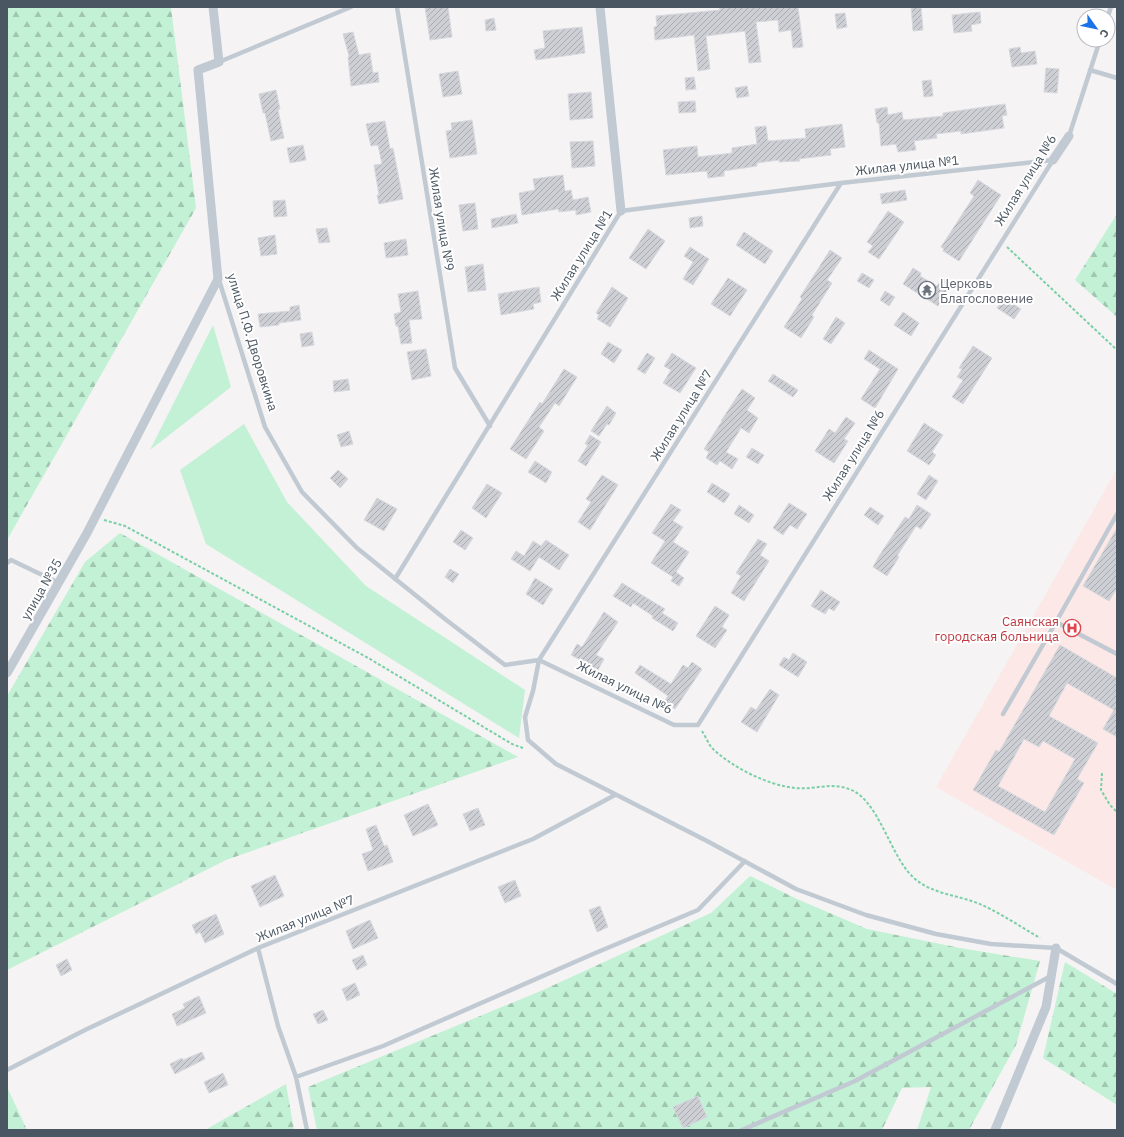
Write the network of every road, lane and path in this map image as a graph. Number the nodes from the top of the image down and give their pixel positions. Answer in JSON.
{"nodes":[{"id":1,"x":212,"y":7,"type":"edge"},
{"id":2,"x":352,"y":7,"type":"edge"},
{"id":3,"x":397,"y":7,"type":"edge"},
{"id":4,"x":600,"y":7,"type":"edge"},
{"id":5,"x":1097,"y":48,"type":"edge"},
{"id":6,"x":219,"y":62,"type":"junction"},
{"id":7,"x":1090,"y":70,"type":"junction"},
{"id":8,"x":1117,"y":78,"type":"edge"},
{"id":9,"x":1069,"y":136,"type":"joint"},
{"id":10,"x":1053,"y":160,"type":"junction"},
{"id":11,"x":841,"y":183,"type":"junction"},
{"id":12,"x":621,"y":211,"type":"junction"},
{"id":13,"x":1002,"y":242,"type":"junction"},
{"id":14,"x":218,"y":279,"type":"junction"},
{"id":15,"x":1117,"y":350,"type":"edge"},
{"id":16,"x":490,"y":426,"type":"junction"},
{"id":17,"x":1117,"y":514,"type":"edge"},
{"id":18,"x":96,"y":517,"type":"junction"},
{"id":19,"x":7,"y":563,"type":"edge"},
{"id":20,"x":395,"y":579,"type":"junction"},
{"id":21,"x":59,"y":583,"type":"junction"},
{"id":22,"x":1056,"y":622,"type":"junction"},
{"id":23,"x":1117,"y":654,"type":"edge"},
{"id":24,"x":539,"y":660,"type":"junction"},
{"id":25,"x":7,"y":673,"type":"edge"},
{"id":26,"x":1002,"y":714,"type":"dead end"},
{"id":27,"x":698,"y":725,"type":"junction"},
{"id":28,"x":525,"y":748,"type":"dead end"},
{"id":29,"x":1102,"y":774,"type":"dead end"},
{"id":30,"x":615,"y":795,"type":"junction"},
{"id":31,"x":1117,"y":812,"type":"edge"},
{"id":32,"x":745,"y":862,"type":"junction"},
{"id":33,"x":258,"y":948,"type":"junction"},
{"id":34,"x":1056,"y":948,"type":"junction"},
{"id":35,"x":1051,"y":976,"type":"junction"},
{"id":36,"x":1117,"y":984,"type":"edge"},
{"id":37,"x":7,"y":1070,"type":"edge"},
{"id":38,"x":296,"y":1078,"type":"junction"},
{"id":39,"x":307,"y":1130,"type":"edge"},
{"id":40,"x":742,"y":1130,"type":"edge"},
{"id":41,"x":995,"y":1130,"type":"edge"}],
"edges":[{"from":1,"to":6,"type":"street"},
{"from":2,"to":6,"type":"lane"},
{"from":3,"to":16,"type":"lane","name":"Жилая улица №9"},
{"from":4,"to":12,"type":"street"},
{"from":5,"to":7,"type":"lane","name":"Жилая улица №6"},
{"from":6,"to":14,"type":"street","name":"улица П.Ф. Дворовкина"},
{"from":7,"to":8,"type":"lane"},
{"from":7,"to":9,"type":"lane","name":"Жилая улица №6"},
{"from":9,"to":10,"type":"street","name":"Жилая улица №6"},
{"from":10,"to":11,"type":"lane","name":"Жилая улица №1"},
{"from":10,"to":13,"type":"lane","name":"Жилая улица №6"},
{"from":11,"to":12,"type":"lane","name":"Жилая улица №1"},
{"from":11,"to":24,"type":"lane","name":"Жилая улица №7"},
{"from":12,"to":16,"type":"lane","name":"Жилая улица №1"},
{"from":13,"to":15,"type":"path"},
{"from":13,"to":27,"type":"lane","name":"Жилая улица №6"},
{"from":14,"to":18,"type":"street","name":"улица №35"},
{"from":14,"to":20,"type":"lane","name":"улица П.Ф. Дворовкина"},
{"from":16,"to":20,"type":"lane","name":"Жилая улица №1"},
{"from":17,"to":22,"type":"lane"},
{"from":18,"to":21,"type":"street","name":"улица №35"},
{"from":18,"to":28,"type":"path"},
{"from":19,"to":21,"type":"lane"},
{"from":20,"to":24,"type":"lane","name":"улица П.Ф. Дворовкина"},
{"from":21,"to":25,"type":"street","name":"улица №35"},
{"from":22,"to":23,"type":"lane"},
{"from":22,"to":26,"type":"lane"},
{"from":24,"to":27,"type":"lane","name":"Жилая улица №6"},
{"from":24,"to":30,"type":"lane"},
{"from":27,"to":34,"type":"path"},
{"from":29,"to":31,"type":"path"},
{"from":30,"to":32,"type":"lane"},
{"from":30,"to":33,"type":"lane","name":"Жилая улица №7"},
{"from":32,"to":34,"type":"lane"},
{"from":32,"to":38,"type":"lane"},
{"from":33,"to":37,"type":"lane","name":"Жилая улица №7"},
{"from":33,"to":38,"type":"lane"},
{"from":34,"to":35,"type":"street"},
{"from":34,"to":36,"type":"lane"},
{"from":35,"to":40,"type":"lane"},
{"from":35,"to":41,"type":"street"},
{"from":38,"to":39,"type":"lane"}]}
